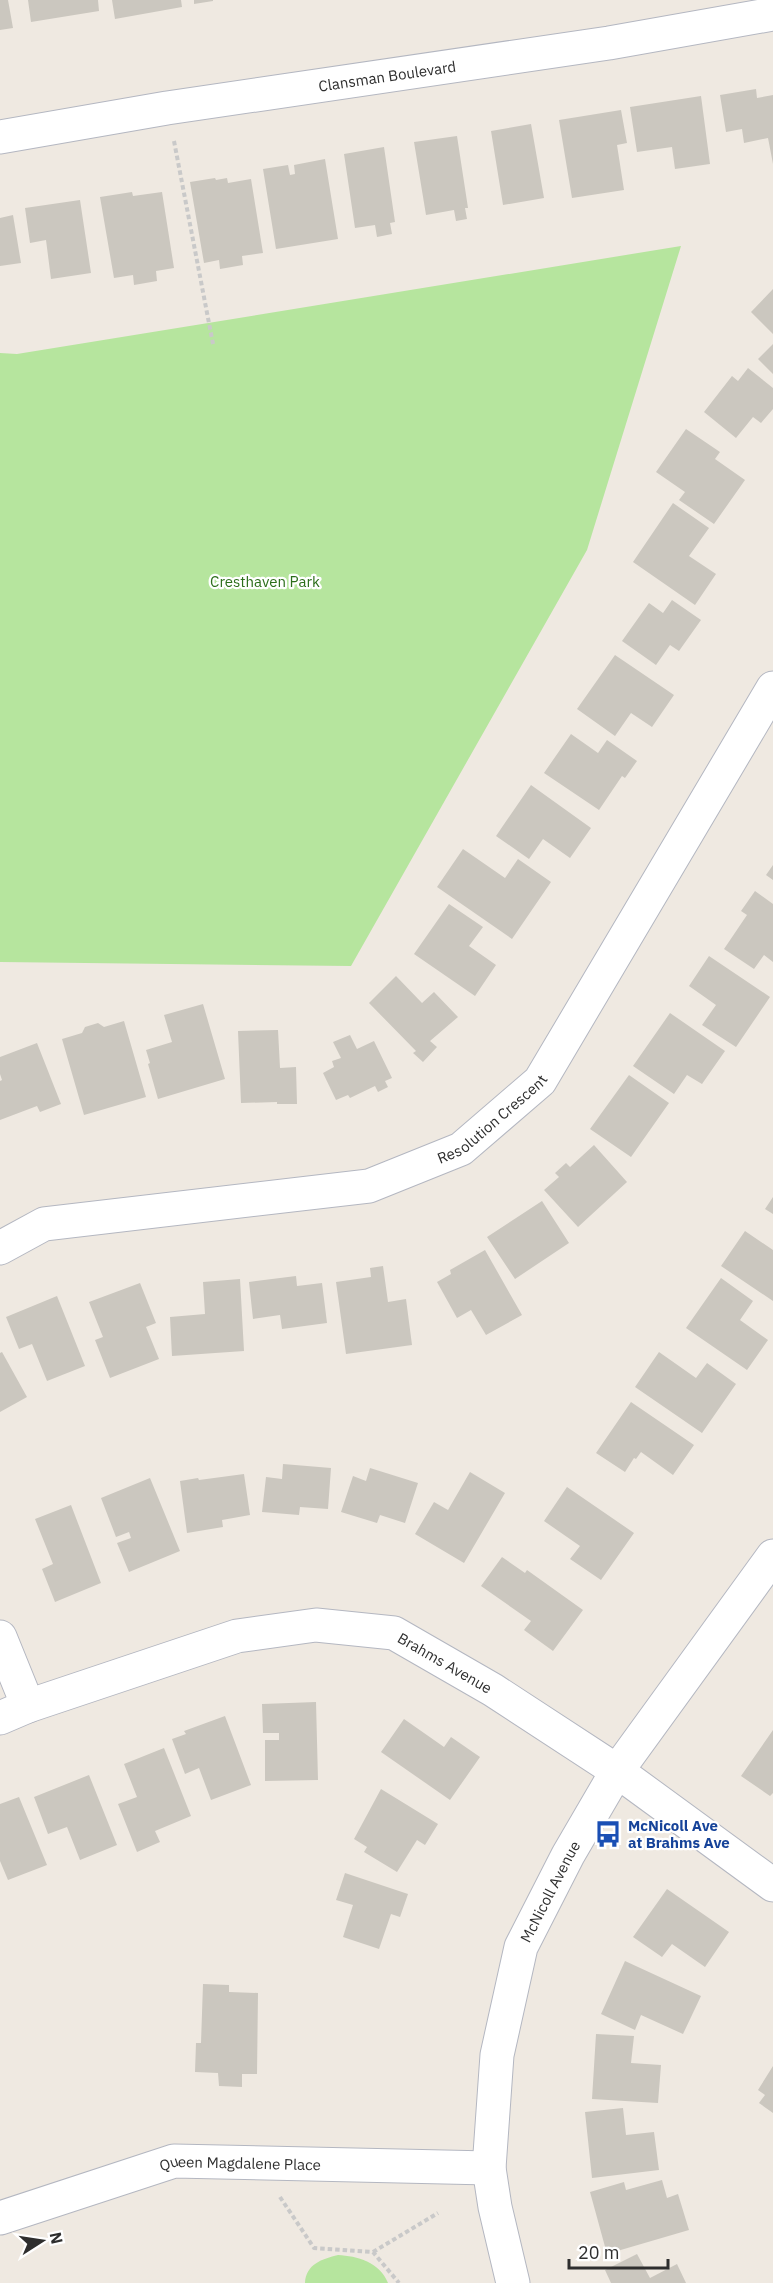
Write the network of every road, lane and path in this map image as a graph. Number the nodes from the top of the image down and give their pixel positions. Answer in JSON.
{"nodes":[{"id":1,"x":773,"y":14,"type":"edge"},
{"id":2,"x":167,"y":108,"type":"junction"},
{"id":3,"x":0,"y":137,"type":"edge"},
{"id":4,"x":213,"y":344,"type":"dead end"},
{"id":5,"x":773,"y":688,"type":"edge"},
{"id":6,"x":0,"y":1248,"type":"edge"},
{"id":7,"x":773,"y":1556,"type":"edge"},
{"id":8,"x":0,"y":1637,"type":"edge"},
{"id":9,"x":14,"y":1712,"type":"edge"},
{"id":10,"x":617,"y":1771,"type":"junction"},
{"id":11,"x":773,"y":1885,"type":"edge"},
{"id":12,"x":489,"y":2168,"type":"junction"},
{"id":13,"x":276,"y":2192,"type":"dead end"},
{"id":14,"x":438,"y":2214,"type":"dead end"},
{"id":15,"x":0,"y":2218,"type":"edge"},
{"id":16,"x":373,"y":2252,"type":"junction"},
{"id":17,"x":399,"y":2283,"type":"edge"},
{"id":18,"x":513,"y":2283,"type":"edge"}],
"edges":[{"from":1,"to":2,"type":"street","name":"Clansman Boulevard"},
{"from":2,"to":3,"type":"street","name":"Clansman Boulevard"},
{"from":2,"to":4,"type":"path"},
{"from":5,"to":6,"type":"street","name":"Resolution Crescent"},
{"from":7,"to":10,"type":"street","name":"McNicoll Avenue"},
{"from":8,"to":9,"type":"street"},
{"from":9,"to":10,"type":"street","name":"Brahms Avenue"},
{"from":10,"to":11,"type":"street","name":"Brahms Avenue"},
{"from":10,"to":12,"type":"street","name":"McNicoll Avenue"},
{"from":12,"to":15,"type":"street","name":"Queen Magdalene Place"},
{"from":12,"to":18,"type":"street","name":"McNicoll Avenue"},
{"from":13,"to":16,"type":"path"},
{"from":14,"to":16,"type":"path"},
{"from":16,"to":17,"type":"path"}]}
